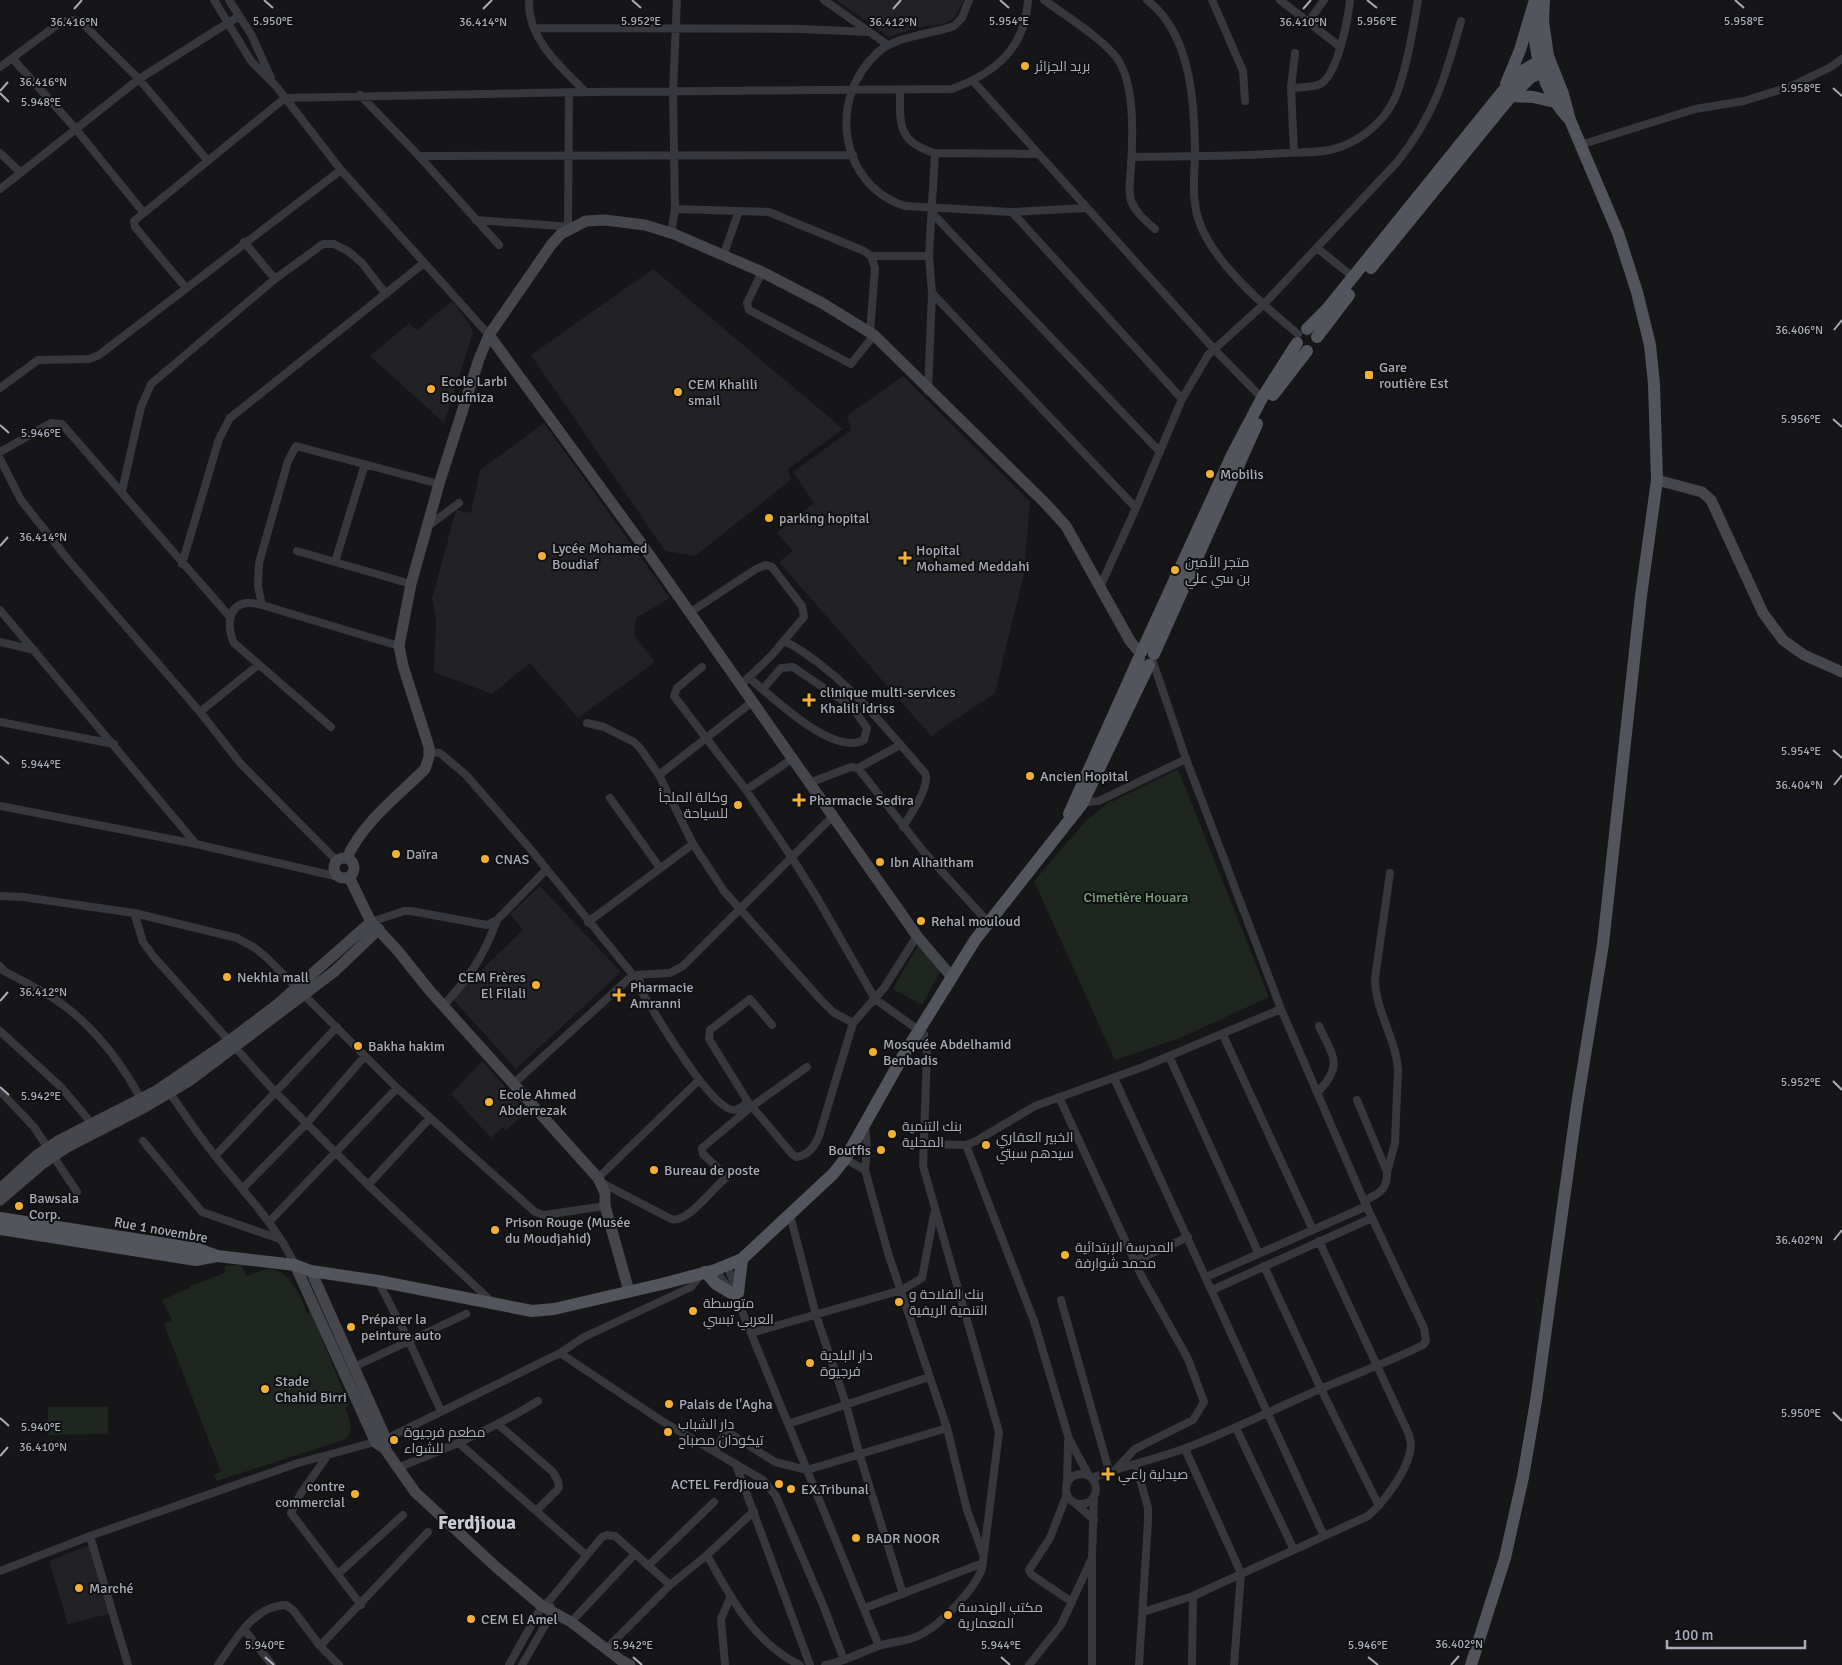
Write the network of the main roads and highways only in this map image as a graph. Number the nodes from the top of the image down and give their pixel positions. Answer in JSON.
{"nodes":[{"id":1,"x":1544,"y":0,"type":"edge"},
{"id":2,"x":1534,"y":6,"type":"edge"},
{"id":3,"x":1545,"y":64,"type":"junction"},
{"id":4,"x":1508,"y":94,"type":"junction"},
{"id":5,"x":1555,"y":102,"type":"junction"},
{"id":6,"x":1570,"y":120,"type":"junction"},
{"id":7,"x":489,"y":335,"type":"junction"},
{"id":8,"x":1305,"y":339,"type":"junction"},
{"id":9,"x":1657,"y":480,"type":"junction"},
{"id":10,"x":1146,"y":657,"type":"junction"},
{"id":11,"x":1842,"y":672,"type":"edge"},
{"id":12,"x":342,"y":859,"type":"junction"},
{"id":13,"x":344,"y":877,"type":"junction"},
{"id":14,"x":375,"y":926,"type":"junction"},
{"id":15,"x":951,"y":976,"type":"junction"},
{"id":16,"x":143,"y":1103,"type":"junction"},
{"id":17,"x":50,"y":1152,"type":"junction"},
{"id":18,"x":0,"y":1189,"type":"edge"},
{"id":19,"x":0,"y":1200,"type":"edge"},
{"id":20,"x":0,"y":1218,"type":"edge"},
{"id":21,"x":0,"y":1229,"type":"edge"},
{"id":22,"x":217,"y":1256,"type":"junction"},
{"id":23,"x":742,"y":1259,"type":"junction"},
{"id":24,"x":295,"y":1265,"type":"junction"},
{"id":25,"x":311,"y":1271,"type":"junction"},
{"id":26,"x":707,"y":1272,"type":"junction"},
{"id":27,"x":629,"y":1291,"type":"junction"},
{"id":28,"x":383,"y":1443,"type":"junction"},
{"id":29,"x":630,"y":1665,"type":"edge"},
{"id":30,"x":1471,"y":1665,"type":"edge"}],
"edges":[{"from":1,"to":3,"type":"main road"},
{"from":2,"to":3,"type":"main road"},
{"from":2,"to":4,"type":"main road"},
{"from":3,"to":4,"type":"main road"},
{"from":3,"to":5,"type":"main road"},
{"from":3,"to":6,"type":"main road"},
{"from":4,"to":5,"type":"main road"},
{"from":4,"to":8,"type":"main road"},
{"from":4,"to":8,"type":"main road"},
{"from":5,"to":6,"type":"main road"},
{"from":6,"to":9,"type":"main road"},
{"from":7,"to":10,"type":"main road"},
{"from":7,"to":12,"type":"main road"},
{"from":7,"to":15,"type":"main road"},
{"from":8,"to":10,"type":"main road"},
{"from":8,"to":10,"type":"main road"},
{"from":9,"to":11,"type":"main road"},
{"from":9,"to":30,"type":"main road"},
{"from":10,"to":15,"type":"main road"},
{"from":12,"to":13,"type":"main road"},
{"from":12,"to":13,"type":"main road"},
{"from":13,"to":14,"type":"main road"},
{"from":14,"to":16,"type":"main road"},
{"from":14,"to":27,"type":"main road"},
{"from":15,"to":23,"type":"main road"},
{"from":16,"to":17,"type":"main road"},
{"from":16,"to":17,"type":"main road"},
{"from":17,"to":18,"type":"main road"},
{"from":17,"to":19,"type":"main road"},
{"from":20,"to":22,"type":"main road","name":"Rue 1 novembre"},
{"from":21,"to":22,"type":"main road","name":"Rue 1 novembre"},
{"from":22,"to":24,"type":"main road"},
{"from":23,"to":26,"type":"main road"},
{"from":23,"to":26,"type":"main road"},
{"from":24,"to":25,"type":"main road"},
{"from":24,"to":28,"type":"main road"},
{"from":25,"to":27,"type":"main road"},
{"from":25,"to":28,"type":"main road"},
{"from":26,"to":27,"type":"main road"},
{"from":28,"to":29,"type":"main road"}]}
